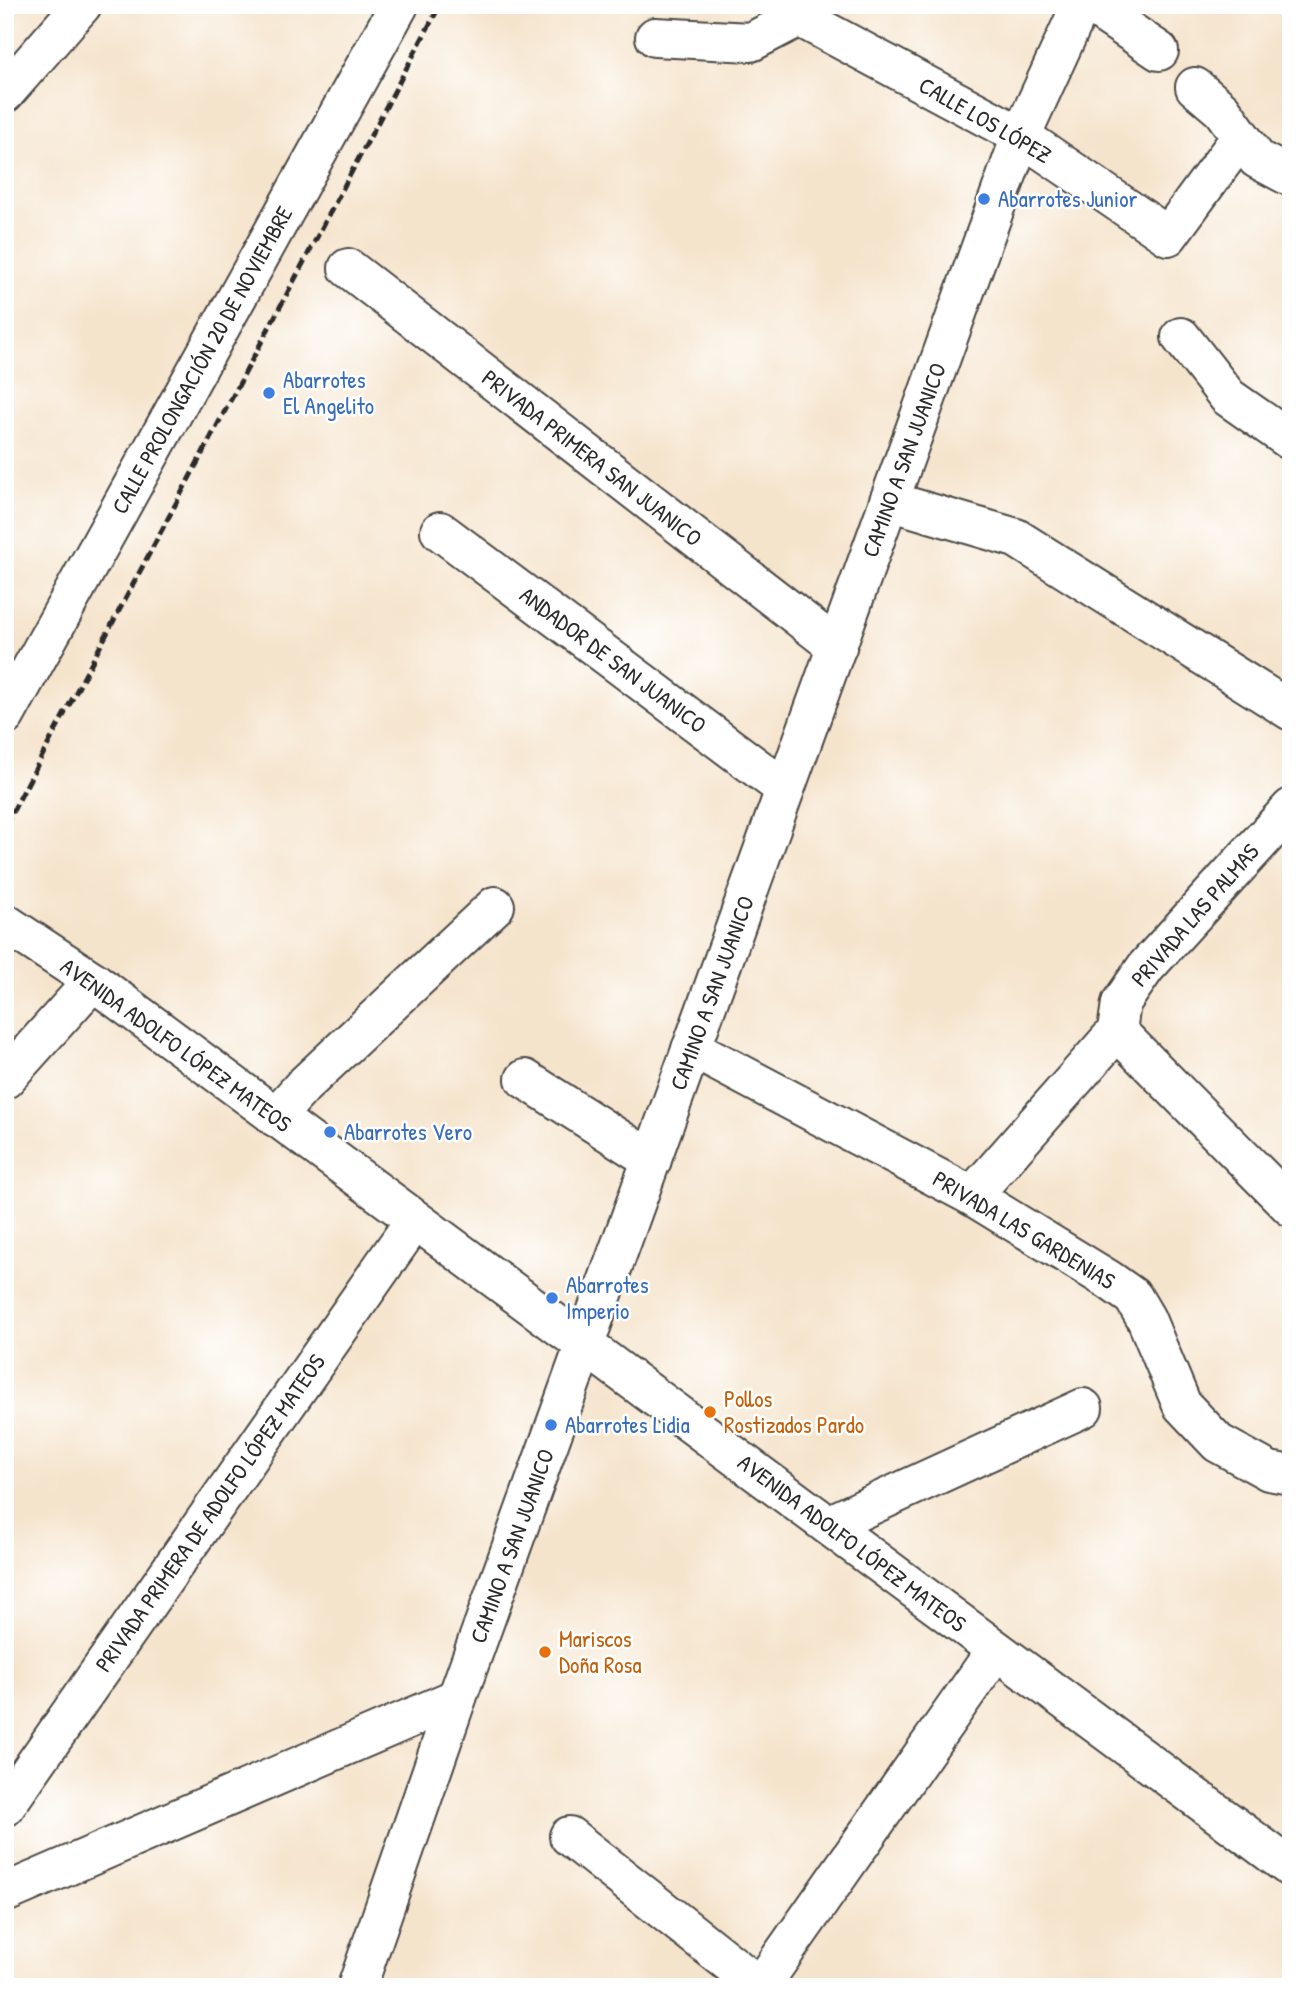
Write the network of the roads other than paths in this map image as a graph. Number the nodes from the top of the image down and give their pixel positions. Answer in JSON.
{"nodes":[{"id":1,"x":82,"y":5,"type":"edge"},
{"id":2,"x":399,"y":5,"type":"edge"},
{"id":3,"x":1081,"y":5,"type":"edge"},
{"id":4,"x":1091,"y":5,"type":"edge"},
{"id":5,"x":802,"y":11,"type":"edge"},
{"id":6,"x":654,"y":37,"type":"dead end"},
{"id":7,"x":1159,"y":51,"type":"dead end"},
{"id":8,"x":1195,"y":87,"type":"dead end"},
{"id":9,"x":5,"y":93,"type":"edge"},
{"id":10,"x":1021,"y":136,"type":"junction"},
{"id":11,"x":1240,"y":138,"type":"junction"},
{"id":12,"x":1291,"y":177,"type":"edge"},
{"id":13,"x":348,"y":268,"type":"dead end"},
{"id":14,"x":1181,"y":337,"type":"dead end"},
{"id":15,"x":1291,"y":440,"type":"edge"},
{"id":16,"x":889,"y":501,"type":"junction"},
{"id":17,"x":440,"y":531,"type":"dead end"},
{"id":18,"x":837,"y":647,"type":"junction"},
{"id":19,"x":1291,"y":711,"type":"edge"},
{"id":20,"x":5,"y":716,"type":"edge"},
{"id":21,"x":785,"y":789,"type":"junction"},
{"id":22,"x":1291,"y":808,"type":"edge"},
{"id":23,"x":495,"y":906,"type":"dead end"},
{"id":24,"x":5,"y":923,"type":"edge"},
{"id":25,"x":93,"y":981,"type":"junction"},
{"id":26,"x":1117,"y":1031,"type":"junction"},
{"id":27,"x":691,"y":1049,"type":"junction"},
{"id":28,"x":5,"y":1079,"type":"edge"},
{"id":29,"x":525,"y":1079,"type":"dead end"},
{"id":30,"x":275,"y":1116,"type":"junction"},
{"id":31,"x":652,"y":1160,"type":"junction"},
{"id":32,"x":972,"y":1195,"type":"junction"},
{"id":33,"x":1291,"y":1207,"type":"edge"},
{"id":34,"x":415,"y":1220,"type":"junction"},
{"id":35,"x":586,"y":1346,"type":"junction"},
{"id":36,"x":1083,"y":1408,"type":"dead end"},
{"id":37,"x":1291,"y":1475,"type":"edge"},
{"id":38,"x":828,"y":1525,"type":"junction"},
{"id":39,"x":996,"y":1650,"type":"junction"},
{"id":40,"x":457,"y":1698,"type":"junction"},
{"id":41,"x":5,"y":1807,"type":"edge"},
{"id":42,"x":569,"y":1836,"type":"dead end"},
{"id":43,"x":1291,"y":1868,"type":"edge"},
{"id":44,"x":5,"y":1893,"type":"edge"},
{"id":45,"x":357,"y":1987,"type":"edge"},
{"id":46,"x":760,"y":1987,"type":"edge"}],
"edges":[{"from":1,"to":9,"type":"street"},
{"from":2,"to":20,"type":"street","name":"CALLE PROLONGACIÓN 20 DE NOVIEMBRE"},
{"from":3,"to":10,"type":"street","name":"CAMINO A SAN JUANICO"},
{"from":4,"to":7,"type":"street"},
{"from":5,"to":6,"type":"street"},
{"from":5,"to":10,"type":"street","name":"CALLE LOS LÓPEZ"},
{"from":8,"to":11,"type":"street"},
{"from":10,"to":11,"type":"street","name":"CALLE LOS LÓPEZ"},
{"from":10,"to":16,"type":"street","name":"CAMINO A SAN JUANICO"},
{"from":11,"to":12,"type":"street"},
{"from":13,"to":18,"type":"street","name":"PRIVADA PRIMERA SAN JUANICO"},
{"from":14,"to":15,"type":"street"},
{"from":16,"to":18,"type":"street","name":"CAMINO A SAN JUANICO"},
{"from":16,"to":19,"type":"street"},
{"from":17,"to":21,"type":"street","name":"ANDADOR DE SAN JUANICO"},
{"from":18,"to":21,"type":"street","name":"CAMINO A SAN JUANICO"},
{"from":21,"to":27,"type":"street","name":"CAMINO A SAN JUANICO"},
{"from":22,"to":26,"type":"street","name":"PRIVADA LAS PALMAS"},
{"from":23,"to":30,"type":"street"},
{"from":24,"to":25,"type":"street","name":"AVENIDA ADOLFO LÓPEZ MATEOS"},
{"from":25,"to":28,"type":"street"},
{"from":25,"to":30,"type":"street","name":"AVENIDA ADOLFO LÓPEZ MATEOS"},
{"from":26,"to":32,"type":"street"},
{"from":26,"to":33,"type":"street"},
{"from":27,"to":31,"type":"street","name":"CAMINO A SAN JUANICO"},
{"from":27,"to":32,"type":"street","name":"PRIVADA LAS GARDENIAS"},
{"from":29,"to":31,"type":"street"},
{"from":30,"to":34,"type":"street","name":"AVENIDA ADOLFO LÓPEZ MATEOS"},
{"from":31,"to":35,"type":"street","name":"CAMINO A SAN JUANICO"},
{"from":32,"to":37,"type":"street","name":"PRIVADA LAS GARDENIAS"},
{"from":34,"to":35,"type":"street","name":"AVENIDA ADOLFO LÓPEZ MATEOS"},
{"from":34,"to":41,"type":"street","name":"PRIVADA PRIMERA DE ADOLFO LÓPEZ MATEOS"},
{"from":35,"to":38,"type":"street","name":"AVENIDA ADOLFO LÓPEZ MATEOS"},
{"from":35,"to":40,"type":"street","name":"CAMINO A SAN JUANICO"},
{"from":36,"to":38,"type":"street"},
{"from":38,"to":39,"type":"street","name":"AVENIDA ADOLFO LÓPEZ MATEOS"},
{"from":39,"to":43,"type":"street","name":"AVENIDA ADOLFO LÓPEZ MATEOS"},
{"from":39,"to":46,"type":"street"},
{"from":40,"to":44,"type":"street"},
{"from":40,"to":45,"type":"street","name":"CAMINO A SAN JUANICO"},
{"from":42,"to":46,"type":"street"}]}
